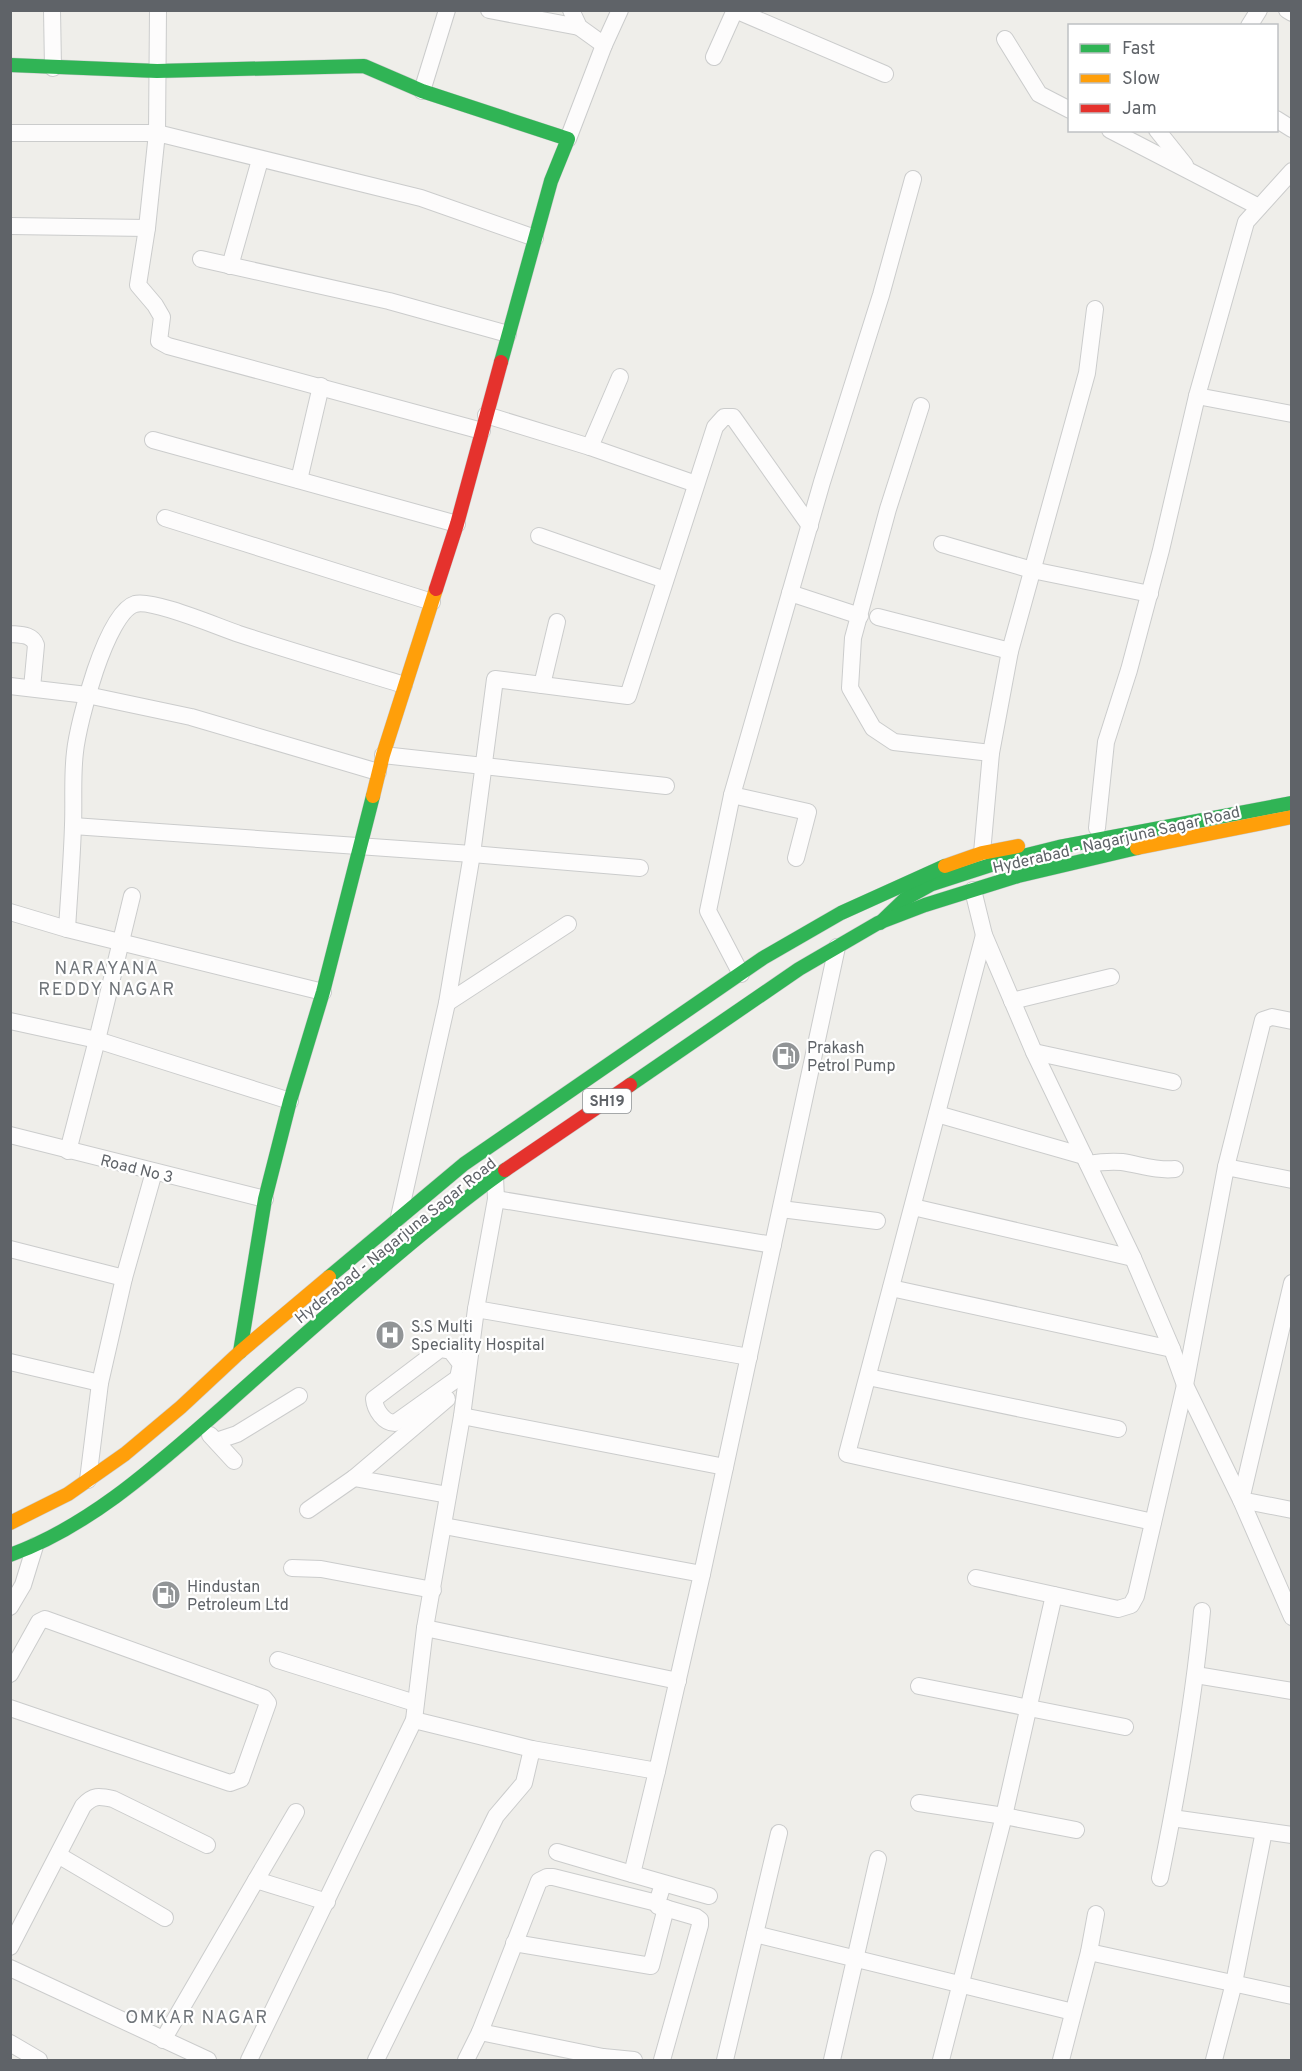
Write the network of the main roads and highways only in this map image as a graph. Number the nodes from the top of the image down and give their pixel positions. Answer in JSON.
{"nodes":[{"id":1,"x":10,"y":65,"type":"edge"},
{"id":2,"x":1292,"y":793,"type":"edge"},
{"id":3,"x":1292,"y":803,"type":"edge"},
{"id":4,"x":1292,"y":818,"type":"edge"},
{"id":5,"x":880,"y":923,"type":"junction"},
{"id":6,"x":240,"y":1352,"type":"junction"},
{"id":7,"x":10,"y":1523,"type":"edge"},
{"id":8,"x":10,"y":1555,"type":"edge"}],
"edges":[{"from":1,"to":6,"type":"main road"},
{"from":2,"to":6,"type":"main road","name":"Hyderabad - Nagarjuna Sagar Road","number":"SH19"},
{"from":3,"to":5,"type":"main road"},
{"from":4,"to":5,"type":"main road","name":"Hyderabad - Nagarjuna Sagar Road","number":"SH19"},
{"from":5,"to":8,"type":"main road","name":"Hyderabad - Nagarjuna Sagar Road","number":"SH19"},
{"from":6,"to":7,"type":"main road","name":"Hyderabad - Nagarjuna Sagar Road","number":"SH19"}]}
